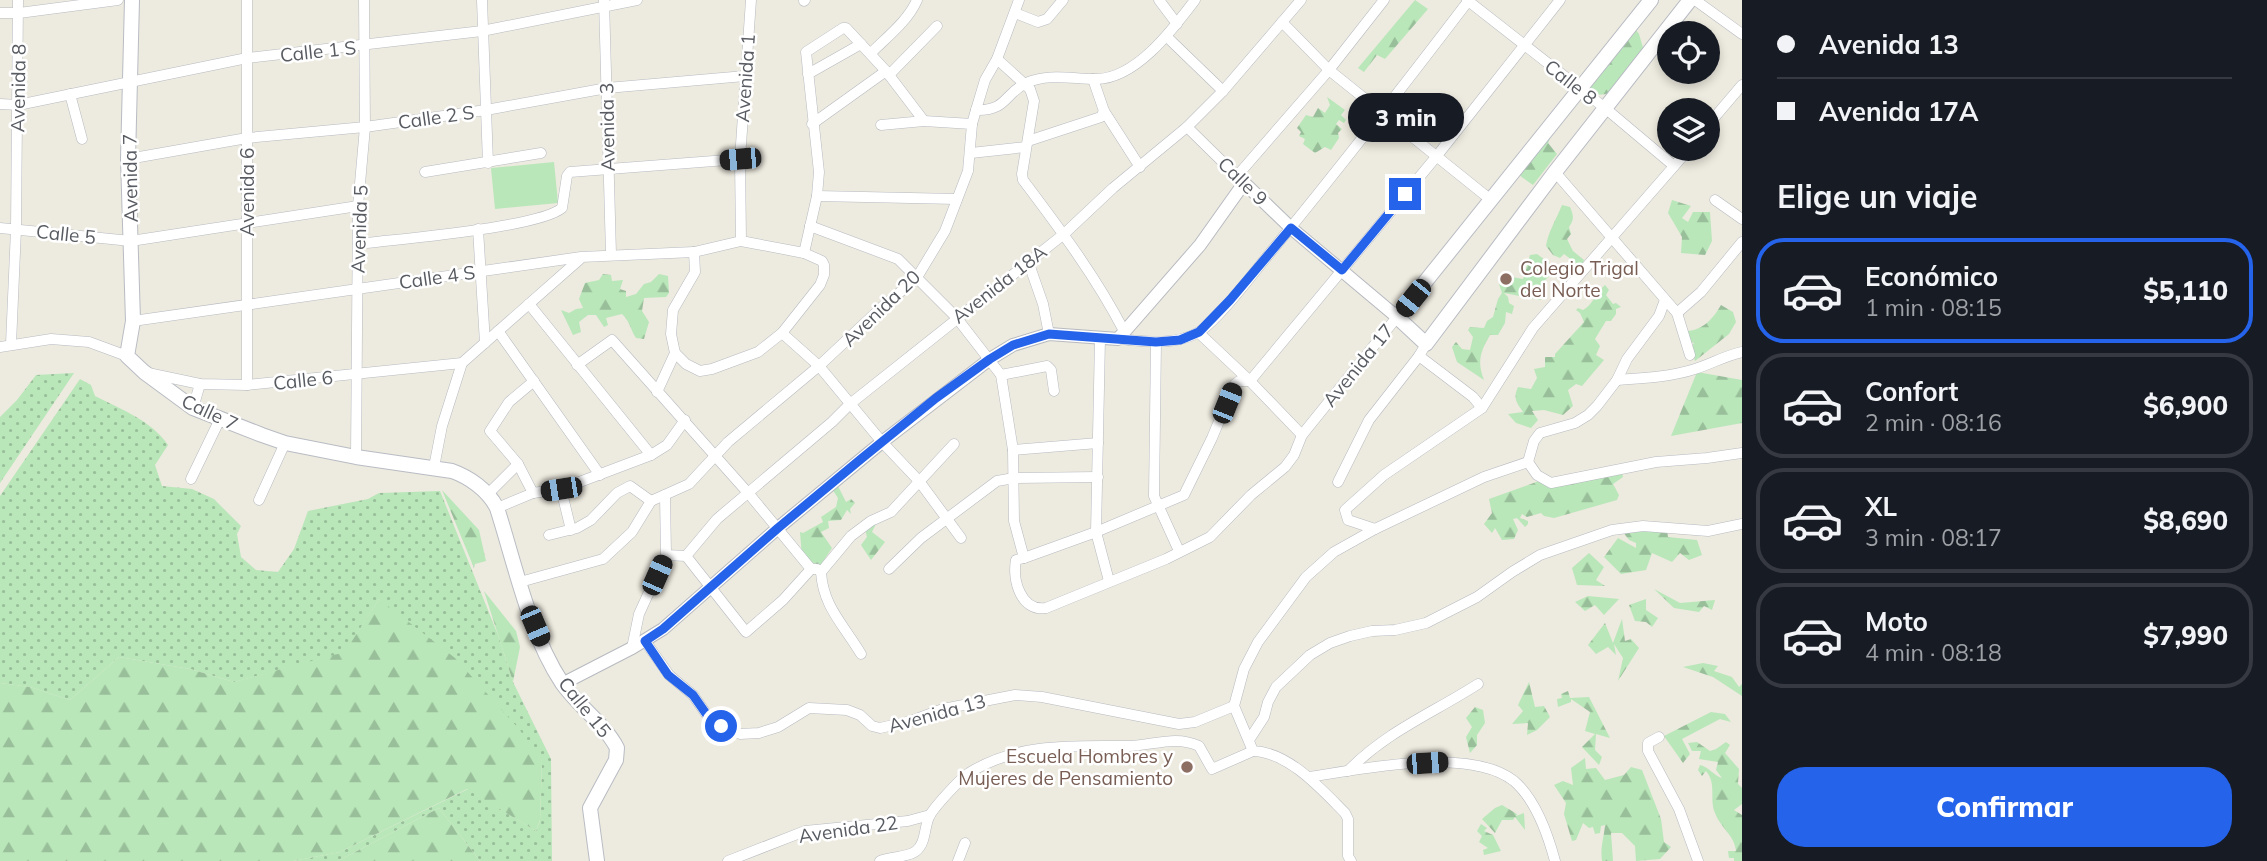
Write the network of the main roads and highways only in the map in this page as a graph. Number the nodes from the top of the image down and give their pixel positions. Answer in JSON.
{"nodes":[{"id":1,"x":132,"y":0,"type":"edge"},
{"id":2,"x":1651,"y":0,"type":"edge"},
{"id":3,"x":1693,"y":0,"type":"edge"},
{"id":4,"x":1397,"y":317,"type":"joint"},
{"id":5,"x":127,"y":356,"type":"joint"},
{"id":6,"x":434,"y":467,"type":"joint"},
{"id":7,"x":597,"y":861,"type":"edge"}],
"edges":[{"from":1,"to":5,"type":"main road","name":"Avenida 7"},
{"from":2,"to":4,"type":"main road","name":"Avenida 17"},
{"from":3,"to":4,"type":"main road","name":"Calle 9"},
{"from":5,"to":6,"type":"main road","name":"Calle 7"},
{"from":6,"to":7,"type":"main road","name":"Calle 15"}]}
